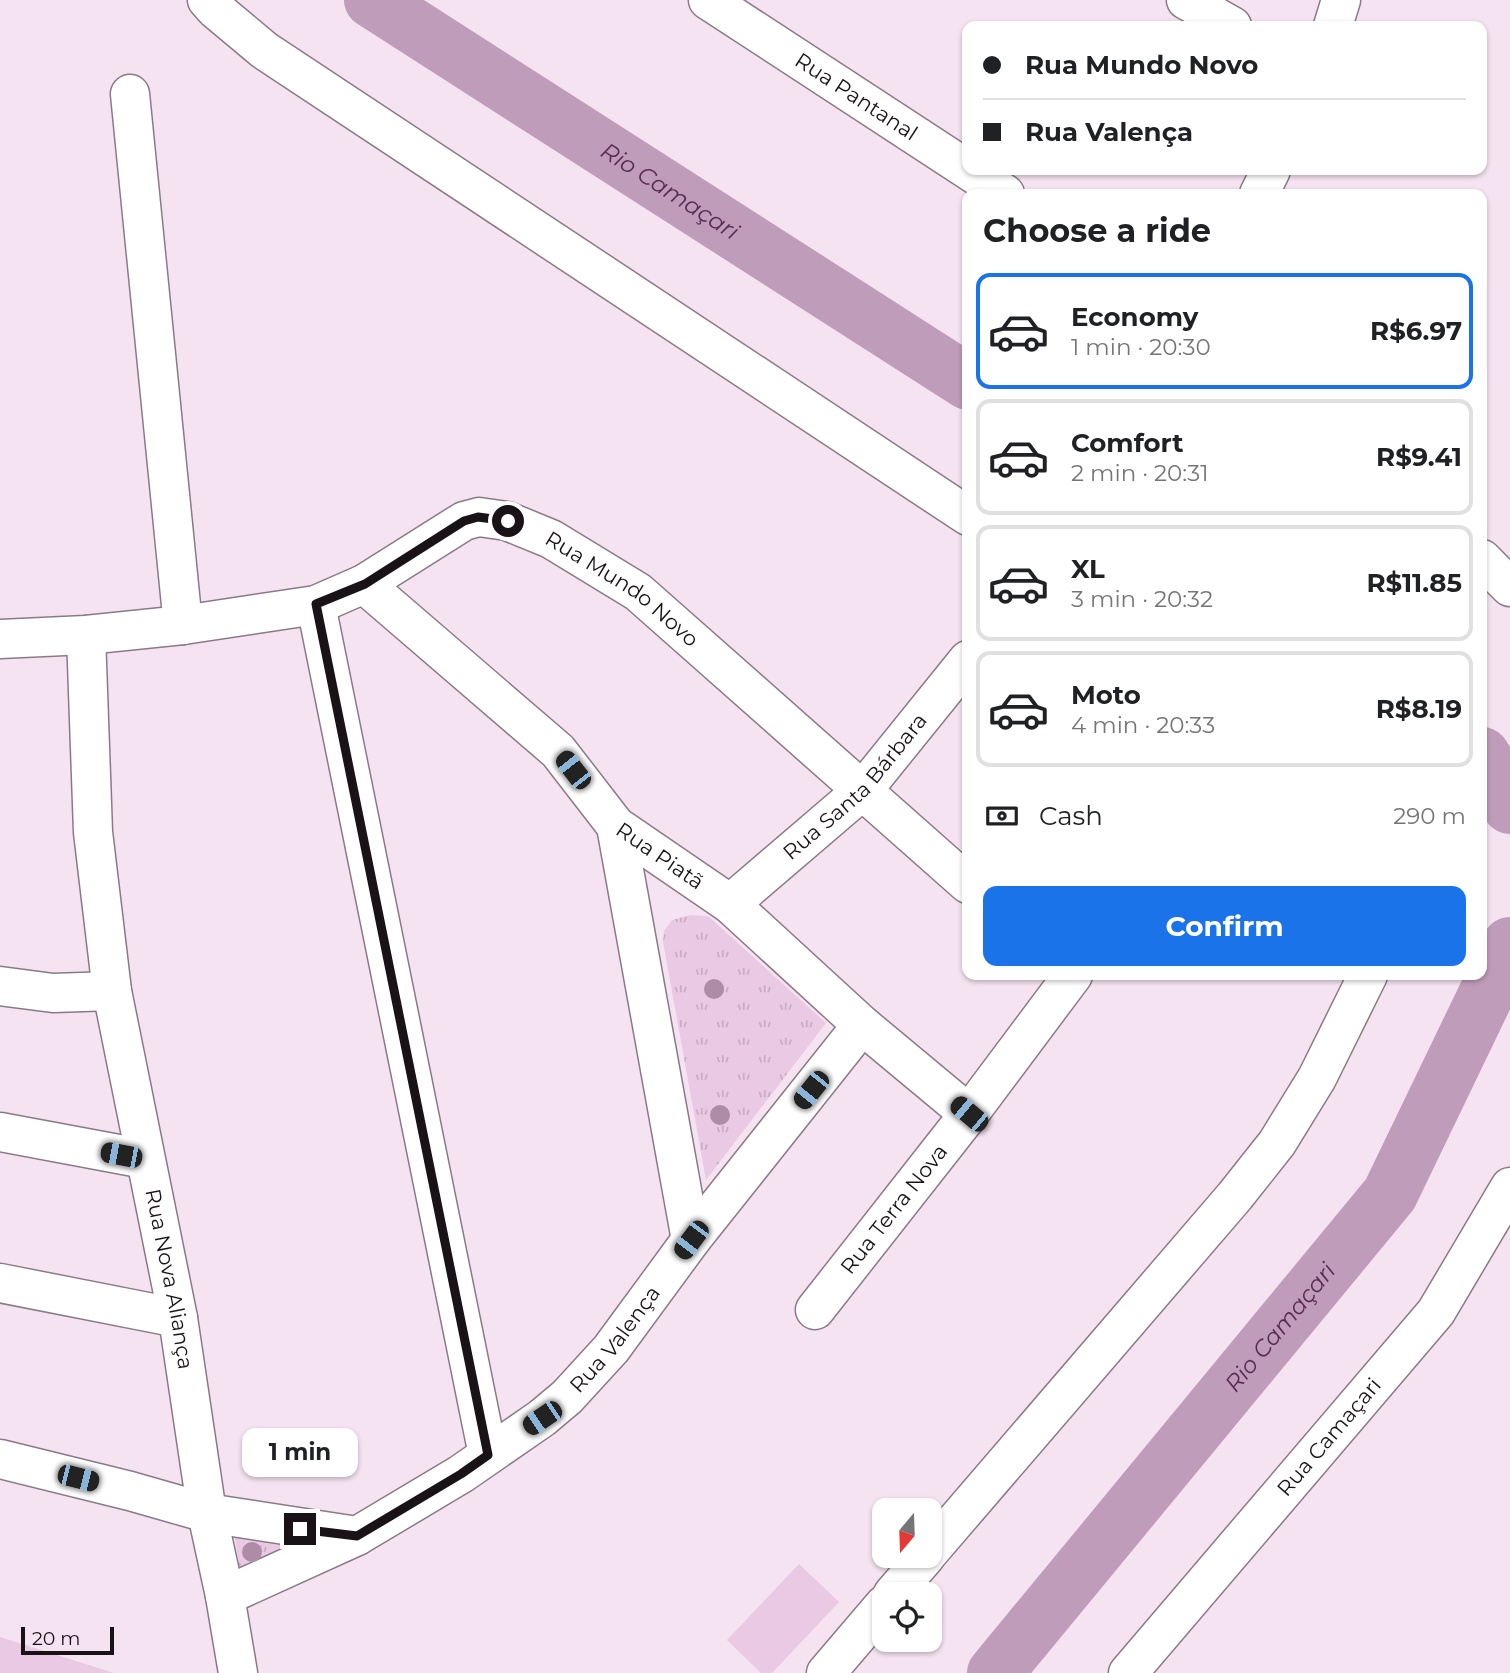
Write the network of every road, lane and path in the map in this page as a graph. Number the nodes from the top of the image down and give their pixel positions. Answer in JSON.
{"nodes":[{"id":1,"x":207,"y":0,"type":"edge"},
{"id":2,"x":709,"y":0,"type":"edge"},
{"id":3,"x":1186,"y":0,"type":"edge"},
{"id":4,"x":1341,"y":0,"type":"edge"},
{"id":5,"x":1223,"y":21,"type":"edge"},
{"id":6,"x":1335,"y":21,"type":"edge"},
{"id":7,"x":130,"y":94,"type":"dead end"},
{"id":8,"x":962,"y":166,"type":"edge"},
{"id":9,"x":976,"y":175,"type":"edge"},
{"id":10,"x":997,"y":189,"type":"edge"},
{"id":11,"x":962,"y":512,"type":"edge"},
{"id":12,"x":1487,"y":564,"type":"edge"},
{"id":13,"x":365,"y":584,"type":"junction"},
{"id":14,"x":1510,"y":587,"type":"edge"},
{"id":15,"x":316,"y":604,"type":"junction"},
{"id":16,"x":183,"y":625,"type":"junction"},
{"id":17,"x":86,"y":635,"type":"junction"},
{"id":18,"x":0,"y":639,"type":"edge"},
{"id":19,"x":962,"y":667,"type":"edge"},
{"id":20,"x":863,"y":790,"type":"junction"},
{"id":21,"x":617,"y":825,"type":"junction"},
{"id":22,"x":962,"y":879,"type":"edge"},
{"id":23,"x":730,"y":904,"type":"junction"},
{"id":24,"x":1068,"y":980,"type":"edge"},
{"id":25,"x":1366,"y":980,"type":"edge"},
{"id":26,"x":0,"y":986,"type":"edge"},
{"id":27,"x":113,"y":991,"type":"junction"},
{"id":28,"x":862,"y":1025,"type":"junction"},
{"id":29,"x":969,"y":1114,"type":"junction"},
{"id":30,"x":0,"y":1132,"type":"edge"},
{"id":31,"x":145,"y":1159,"type":"junction"},
{"id":32,"x":1510,"y":1187,"type":"edge"},
{"id":33,"x":691,"y":1240,"type":"junction"},
{"id":34,"x":0,"y":1283,"type":"edge"},
{"id":35,"x":815,"y":1310,"type":"dead end"},
{"id":36,"x":178,"y":1318,"type":"junction"},
{"id":37,"x":488,"y":1455,"type":"junction"},
{"id":38,"x":0,"y":1459,"type":"edge"},
{"id":39,"x":207,"y":1513,"type":"junction"},
{"id":40,"x":357,"y":1536,"type":"junction"},
{"id":41,"x":942,"y":1538,"type":"edge"},
{"id":42,"x":916,"y":1568,"type":"edge"},
{"id":43,"x":904,"y":1582,"type":"edge"},
{"id":44,"x":225,"y":1596,"type":"junction"},
{"id":45,"x":872,"y":1619,"type":"edge"},
{"id":46,"x":238,"y":1673,"type":"edge"},
{"id":47,"x":826,"y":1673,"type":"edge"},
{"id":48,"x":1128,"y":1673,"type":"edge"}],
"edges":[{"from":1,"to":11,"type":"street"},
{"from":2,"to":8,"type":"street","name":"Rua Pantanal"},
{"from":3,"to":5,"type":"street"},
{"from":4,"to":6,"type":"street"},
{"from":7,"to":16,"type":"street"},
{"from":9,"to":10,"type":"street","name":"Rua Pantanal"},
{"from":12,"to":14,"type":"street"},
{"from":13,"to":15,"type":"street","name":"Rua Mundo Novo"},
{"from":13,"to":20,"type":"street","name":"Rua Mundo Novo"},
{"from":13,"to":21,"type":"street","name":"Rua Piatã"},
{"from":15,"to":16,"type":"street","name":"Rua Mundo Novo"},
{"from":15,"to":37,"type":"street"},
{"from":16,"to":17,"type":"street","name":"Rua Mundo Novo"},
{"from":17,"to":18,"type":"street","name":"Rua Mundo Novo"},
{"from":17,"to":27,"type":"street","name":"Rua Nova Aliança"},
{"from":19,"to":20,"type":"street","name":"Rua Santa Bárbara"},
{"from":20,"to":22,"type":"street","name":"Rua Mundo Novo"},
{"from":20,"to":23,"type":"street","name":"Rua Santa Bárbara"},
{"from":21,"to":23,"type":"street","name":"Rua Piatã"},
{"from":21,"to":33,"type":"street"},
{"from":23,"to":28,"type":"street","name":"Rua Piatã"},
{"from":24,"to":29,"type":"street","name":"Rua Terra Nova"},
{"from":25,"to":41,"type":"street"},
{"from":26,"to":27,"type":"street"},
{"from":27,"to":31,"type":"street","name":"Rua Nova Aliança"},
{"from":28,"to":29,"type":"street","name":"Rua Piatã"},
{"from":28,"to":33,"type":"street","name":"Rua Valença"},
{"from":29,"to":35,"type":"street","name":"Rua Terra Nova"},
{"from":30,"to":31,"type":"street"},
{"from":31,"to":36,"type":"street","name":"Rua Nova Aliança"},
{"from":32,"to":48,"type":"street","name":"Rua Camaçari"},
{"from":33,"to":37,"type":"street","name":"Rua Valença"},
{"from":34,"to":36,"type":"street"},
{"from":36,"to":39,"type":"street","name":"Rua Nova Aliança"},
{"from":37,"to":40,"type":"street","name":"Rua Valença"},
{"from":38,"to":39,"type":"street"},
{"from":39,"to":40,"type":"street"},
{"from":39,"to":44,"type":"street","name":"Rua Nova Aliança"},
{"from":40,"to":44,"type":"street","name":"Rua Valença"},
{"from":42,"to":43,"type":"street"},
{"from":44,"to":46,"type":"street","name":"Rua Nova Aliança"},
{"from":45,"to":47,"type":"street"}]}
